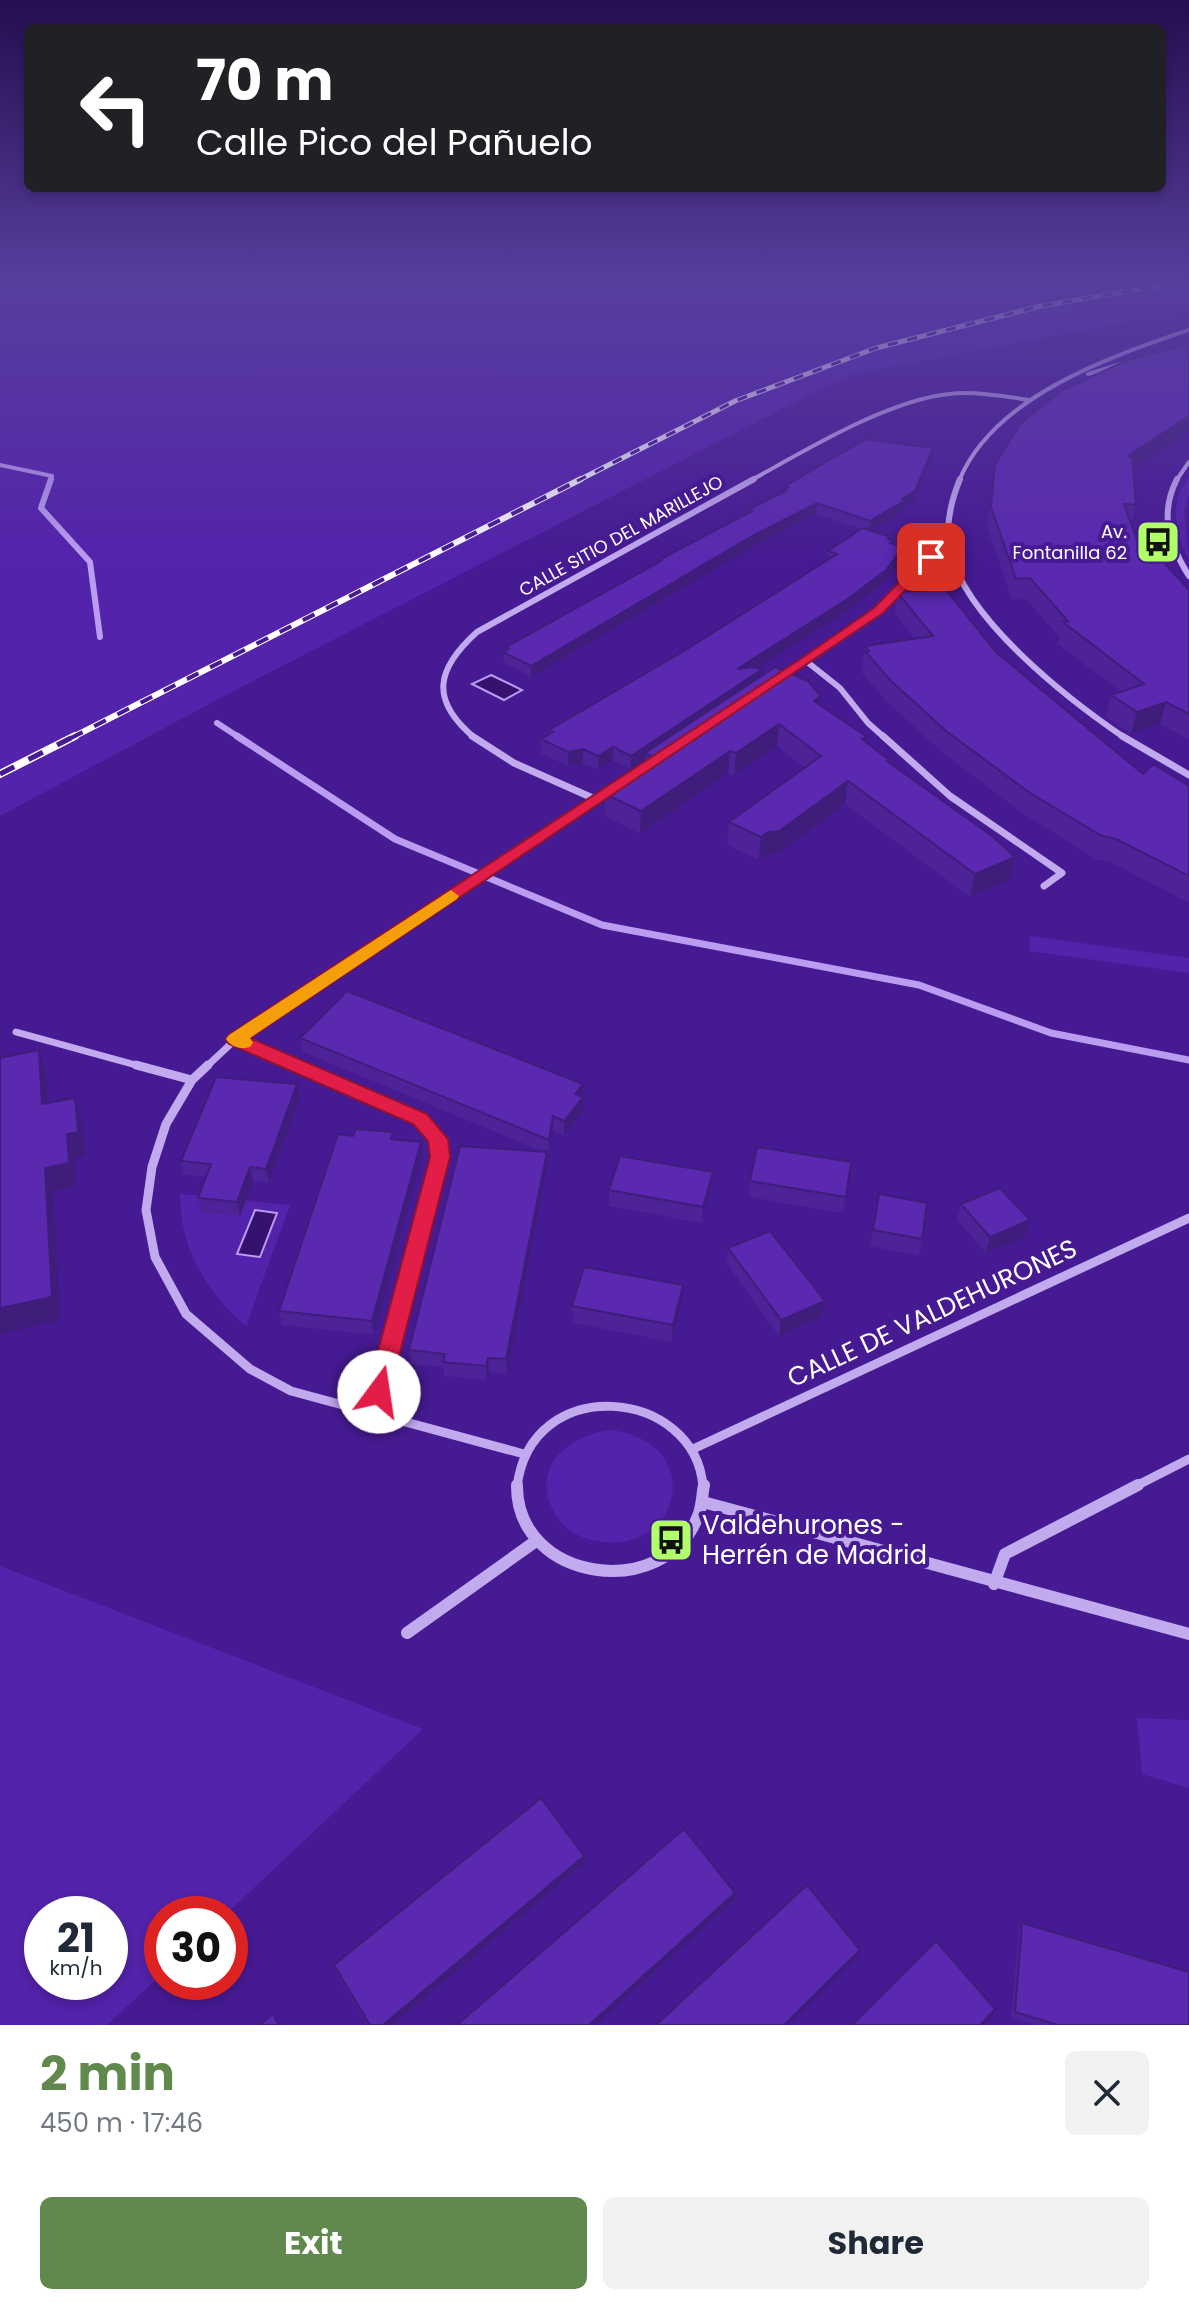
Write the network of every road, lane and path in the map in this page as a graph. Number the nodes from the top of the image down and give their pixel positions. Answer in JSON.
{"nodes":[{"id":1,"x":1079,"y":374,"type":"edge"},
{"id":2,"x":1090,"y":374,"type":"edge"},
{"id":3,"x":1061,"y":382,"type":"junction"},
{"id":4,"x":1029,"y":400,"type":"junction"},
{"id":5,"x":1189,"y":462,"type":"edge"},
{"id":6,"x":949,"y":547,"type":"junction"},
{"id":7,"x":1189,"y":576,"type":"edge"},
{"id":8,"x":806,"y":661,"type":"junction"},
{"id":9,"x":767,"y":687,"type":"edge"},
{"id":10,"x":661,"y":756,"type":"edge"},
{"id":11,"x":1189,"y":775,"type":"edge"},
{"id":12,"x":595,"y":799,"type":"junction"},
{"id":13,"x":1044,"y":886,"type":"dead end"},
{"id":14,"x":16,"y":1032,"type":"dead end"},
{"id":15,"x":236,"y":1039,"type":"junction"},
{"id":16,"x":192,"y":1080,"type":"junction"},
{"id":17,"x":1189,"y":1218,"type":"edge"},
{"id":18,"x":373,"y":1415,"type":"junction"},
{"id":19,"x":693,"y":1449,"type":"junction"},
{"id":20,"x":524,"y":1454,"type":"junction"},
{"id":21,"x":1189,"y":1459,"type":"edge"},
{"id":22,"x":703,"y":1502,"type":"junction"},
{"id":23,"x":536,"y":1541,"type":"junction"},
{"id":24,"x":994,"y":1584,"type":"junction"},
{"id":25,"x":407,"y":1633,"type":"dead end"},
{"id":26,"x":1189,"y":1634,"type":"edge"}],
"edges":[{"from":1,"to":3,"type":"street"},
{"from":2,"to":3,"type":"street"},
{"from":3,"to":4,"type":"street"},
{"from":4,"to":6,"type":"street"},
{"from":4,"to":12,"type":"street","name":"CALLE SITIO DEL MARILLEJO"},
{"from":5,"to":7,"type":"street"},
{"from":6,"to":8,"type":"street"},
{"from":6,"to":11,"type":"street"},
{"from":8,"to":9,"type":"street"},
{"from":8,"to":13,"type":"street"},
{"from":10,"to":12,"type":"street"},
{"from":12,"to":15,"type":"street"},
{"from":14,"to":16,"type":"street"},
{"from":15,"to":16,"type":"street"},
{"from":15,"to":18,"type":"street"},
{"from":16,"to":18,"type":"street"},
{"from":17,"to":19,"type":"street","name":"CALLE DE VALDEHURONES"},
{"from":18,"to":20,"type":"street"},
{"from":19,"to":20,"type":"street"},
{"from":19,"to":22,"type":"street"},
{"from":20,"to":23,"type":"street"},
{"from":21,"to":24,"type":"street"},
{"from":22,"to":23,"type":"street"},
{"from":22,"to":24,"type":"street"},
{"from":23,"to":25,"type":"street"},
{"from":24,"to":26,"type":"street"}]}
